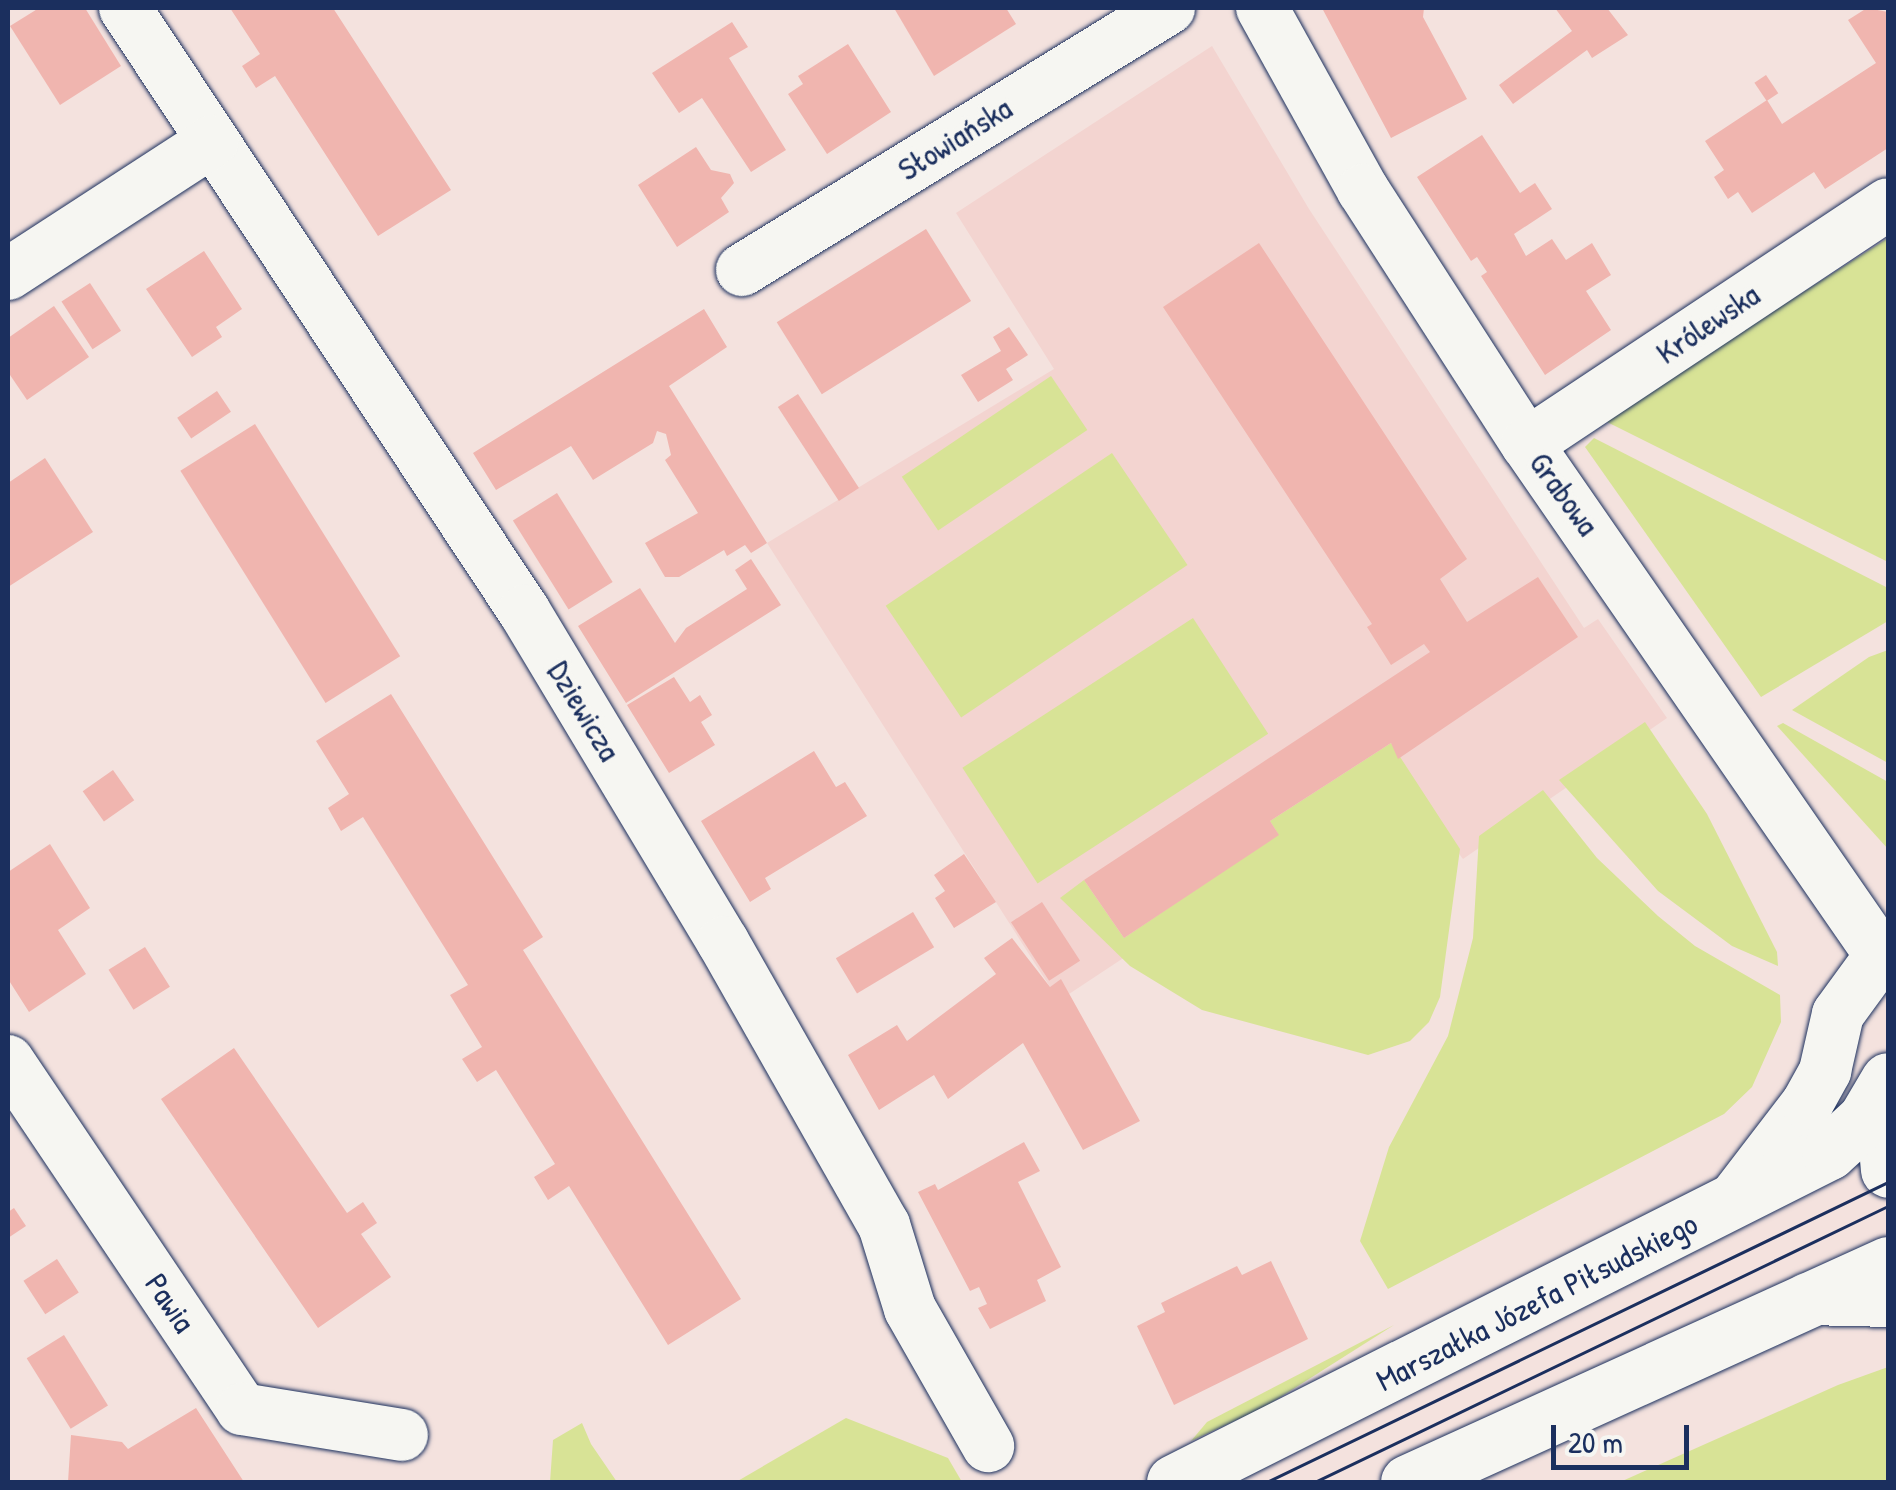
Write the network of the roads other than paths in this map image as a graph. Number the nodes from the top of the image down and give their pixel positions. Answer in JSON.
{"nodes":[{"id":1,"x":126,"y":8,"type":"edge"},
{"id":2,"x":1169,"y":8,"type":"edge"},
{"id":3,"x":1262,"y":8,"type":"edge"},
{"id":4,"x":213,"y":141,"type":"junction"},
{"id":5,"x":1888,"y":204,"type":"edge"},
{"id":6,"x":742,"y":270,"type":"dead end"},
{"id":7,"x":8,"y":274,"type":"edge"},
{"id":8,"x":1527,"y":444,"type":"junction"},
{"id":9,"x":1886,"y":959,"type":"edge"},
{"id":10,"x":8,"y":1061,"type":"edge"},
{"id":11,"x":1885,"y":1087,"type":"edge"},
{"id":12,"x":1888,"y":1170,"type":"edge"},
{"id":13,"x":1731,"y":1203,"type":"junction"},
{"id":14,"x":1888,"y":1264,"type":"edge"},
{"id":15,"x":1808,"y":1299,"type":"junction"},
{"id":16,"x":1888,"y":1301,"type":"edge"},
{"id":17,"x":402,"y":1435,"type":"dead end"},
{"id":18,"x":988,"y":1446,"type":"dead end"},
{"id":19,"x":1174,"y":1482,"type":"edge"},
{"id":20,"x":1408,"y":1482,"type":"edge"}],
"edges":[{"from":1,"to":4,"type":"street","name":"Dziewicza"},
{"from":2,"to":6,"type":"street","name":"Słowiańska"},
{"from":3,"to":8,"type":"street","name":"Grabowa"},
{"from":4,"to":7,"type":"street"},
{"from":4,"to":18,"type":"street","name":"Dziewicza"},
{"from":5,"to":8,"type":"street","name":"Królewska"},
{"from":8,"to":9,"type":"street","name":"Grabowa"},
{"from":9,"to":13,"type":"street"},
{"from":10,"to":17,"type":"street","name":"Pawia"},
{"from":11,"to":12,"type":"main road"},
{"from":11,"to":13,"type":"main road","name":"Marszałka Józefa Piłsudskiego"},
{"from":13,"to":19,"type":"main road","name":"Marszałka Józefa Piłsudskiego"},
{"from":14,"to":15,"type":"main road"},
{"from":15,"to":16,"type":"street"},
{"from":15,"to":20,"type":"main road"}]}
